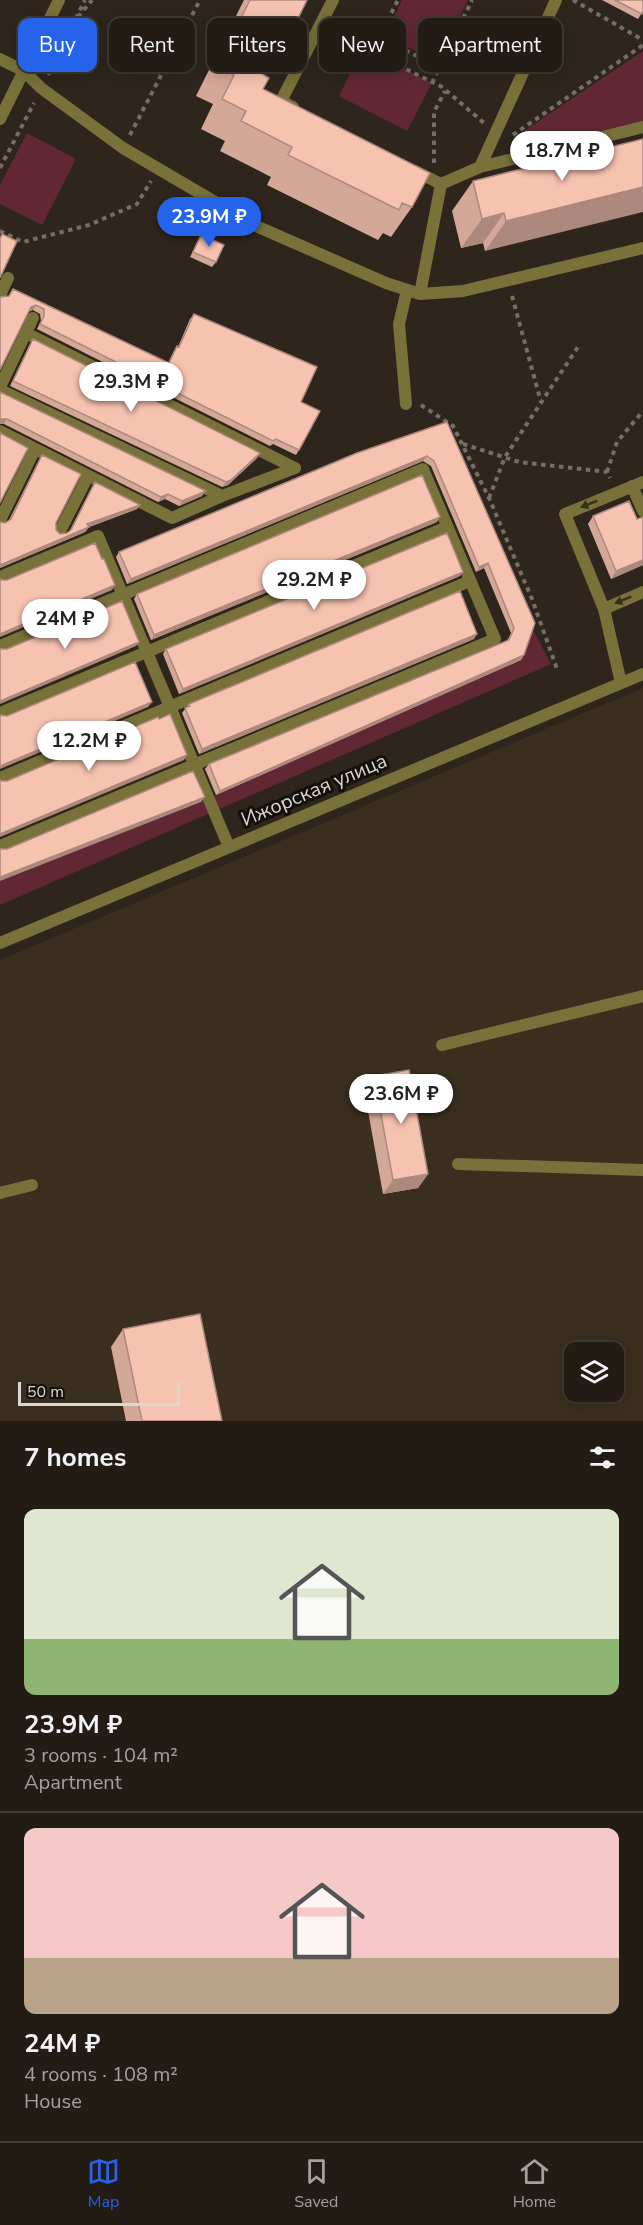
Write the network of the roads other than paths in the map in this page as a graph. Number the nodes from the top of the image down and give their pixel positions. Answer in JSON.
{"nodes":[{"id":1,"x":59,"y":0,"type":"edge"},
{"id":2,"x":556,"y":0,"type":"edge"},
{"id":3,"x":330,"y":6,"type":"edge"},
{"id":4,"x":50,"y":18,"type":"edge"},
{"id":5,"x":0,"y":59,"type":"edge"},
{"id":6,"x":18,"y":68,"type":"edge"},
{"id":7,"x":24,"y":72,"type":"edge"},
{"id":8,"x":25,"y":72,"type":"edge"},
{"id":9,"x":301,"y":111,"type":"edge"},
{"id":10,"x":0,"y":119,"type":"edge"},
{"id":11,"x":643,"y":127,"type":"edge"},
{"id":12,"x":401,"y":164,"type":"edge"},
{"id":13,"x":480,"y":167,"type":"junction"},
{"id":14,"x":441,"y":184,"type":"junction"},
{"id":15,"x":643,"y":248,"type":"edge"},
{"id":16,"x":8,"y":278,"type":"dead end"},
{"id":17,"x":407,"y":290,"type":"junction"},
{"id":18,"x":420,"y":294,"type":"junction"},
{"id":19,"x":0,"y":295,"type":"edge"},
{"id":20,"x":33,"y":318,"type":"dead end"},
{"id":21,"x":26,"y":333,"type":"junction"},
{"id":22,"x":0,"y":388,"type":"edge"},
{"id":23,"x":406,"y":404,"type":"road end"},
{"id":24,"x":0,"y":431,"type":"edge"},
{"id":25,"x":35,"y":449,"type":"junction"},
{"id":26,"x":88,"y":476,"type":"junction"},
{"id":27,"x":638,"y":484,"type":"edge"},
{"id":28,"x":222,"y":496,"type":"junction"},
{"id":29,"x":642,"y":506,"type":"edge"},
{"id":30,"x":0,"y":520,"type":"edge"},
{"id":31,"x":447,"y":526,"type":"junction"},
{"id":32,"x":60,"y":531,"type":"edge"},
{"id":33,"x":0,"y":577,"type":"edge"},
{"id":34,"x":470,"y":581,"type":"junction"},
{"id":35,"x":643,"y":592,"type":"edge"},
{"id":36,"x":122,"y":595,"type":"junction"},
{"id":37,"x":604,"y":609,"type":"junction"},
{"id":38,"x":0,"y":646,"type":"edge"},
{"id":39,"x":146,"y":652,"type":"junction"},
{"id":40,"x":642,"y":677,"type":"edge"},
{"id":41,"x":621,"y":683,"type":"junction"},
{"id":42,"x":170,"y":707,"type":"junction"},
{"id":43,"x":0,"y":713,"type":"edge"},
{"id":44,"x":194,"y":765,"type":"junction"},
{"id":45,"x":0,"y":778,"type":"edge"},
{"id":46,"x":0,"y":846,"type":"edge"},
{"id":47,"x":229,"y":847,"type":"junction"},
{"id":48,"x":0,"y":943,"type":"edge"},
{"id":49,"x":643,"y":996,"type":"edge"},
{"id":50,"x":442,"y":1045,"type":"dead end"},
{"id":51,"x":458,"y":1164,"type":"dead end"},
{"id":52,"x":643,"y":1170,"type":"edge"},
{"id":53,"x":32,"y":1185,"type":"dead end"},
{"id":54,"x":0,"y":1192,"type":"edge"}],
"edges":[{"from":1,"to":4,"type":"street"},
{"from":2,"to":13,"type":"street"},
{"from":3,"to":9,"type":"street"},
{"from":5,"to":6,"type":"street"},
{"from":7,"to":10,"type":"street"},
{"from":8,"to":17,"type":"street"},
{"from":11,"to":13,"type":"street"},
{"from":12,"to":14,"type":"street"},
{"from":13,"to":14,"type":"street"},
{"from":14,"to":18,"type":"street"},
{"from":15,"to":18,"type":"street"},
{"from":16,"to":19,"type":"street"},
{"from":17,"to":18,"type":"street"},
{"from":17,"to":23,"type":"street"},
{"from":20,"to":21,"type":"street"},
{"from":21,"to":22,"type":"street"},
{"from":21,"to":28,"type":"street"},
{"from":22,"to":28,"type":"street"},
{"from":24,"to":25,"type":"street"},
{"from":25,"to":26,"type":"street"},
{"from":25,"to":30,"type":"street"},
{"from":26,"to":28,"type":"street"},
{"from":26,"to":32,"type":"street"},
{"from":27,"to":29,"type":"street"},
{"from":27,"to":37,"type":"street","one_way":true},
{"from":31,"to":34,"type":"street"},
{"from":31,"to":36,"type":"street"},
{"from":31,"to":39,"type":"street"},
{"from":33,"to":36,"type":"street"},
{"from":34,"to":42,"type":"street"},
{"from":34,"to":44,"type":"street"},
{"from":35,"to":37,"type":"street","one_way":true},
{"from":36,"to":38,"type":"street"},
{"from":36,"to":39,"type":"street"},
{"from":37,"to":41,"type":"street"},
{"from":39,"to":42,"type":"street"},
{"from":39,"to":43,"type":"street"},
{"from":40,"to":41,"type":"street","name":"Ижорская улица"},
{"from":41,"to":47,"type":"street","name":"Ижорская улица"},
{"from":42,"to":44,"type":"street"},
{"from":42,"to":45,"type":"street"},
{"from":44,"to":46,"type":"street"},
{"from":44,"to":47,"type":"street"},
{"from":47,"to":48,"type":"street","name":"Ижорская улица"},
{"from":49,"to":50,"type":"street"},
{"from":51,"to":52,"type":"street"},
{"from":53,"to":54,"type":"street"}]}
